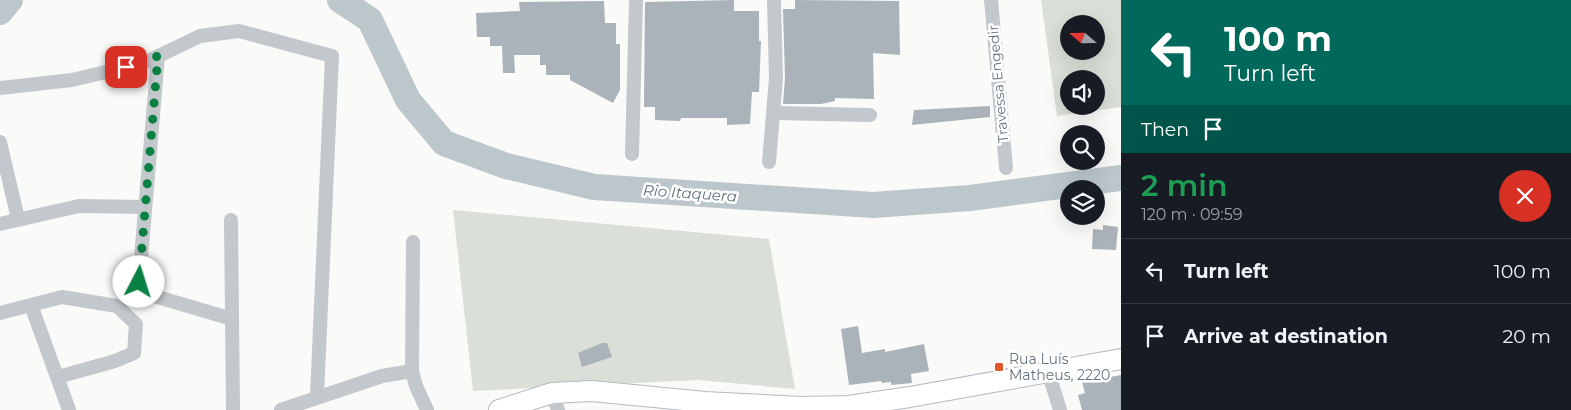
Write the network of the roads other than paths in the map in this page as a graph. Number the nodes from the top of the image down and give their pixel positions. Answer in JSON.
{"nodes":[{"id":1,"x":636,"y":0,"type":"edge"},
{"id":2,"x":774,"y":0,"type":"edge"},
{"id":3,"x":991,"y":0,"type":"edge"},
{"id":4,"x":158,"y":56,"type":"junction"},
{"id":5,"x":0,"y":88,"type":"edge"},
{"id":6,"x":774,"y":113,"type":"junction"},
{"id":7,"x":870,"y":115,"type":"dead end"},
{"id":8,"x":0,"y":142,"type":"edge"},
{"id":9,"x":632,"y":154,"type":"dead end"},
{"id":10,"x":769,"y":162,"type":"dead end"},
{"id":11,"x":1006,"y":168,"type":"dead end"},
{"id":12,"x":145,"y":207,"type":"junction"},
{"id":13,"x":18,"y":219,"type":"junction"},
{"id":14,"x":231,"y":220,"type":"dead end"},
{"id":15,"x":0,"y":224,"type":"edge"},
{"id":16,"x":412,"y":242,"type":"dead end"},
{"id":17,"x":31,"y":305,"type":"junction"},
{"id":18,"x":0,"y":313,"type":"edge"},
{"id":19,"x":232,"y":319,"type":"junction"},
{"id":20,"x":1121,"y":359,"type":"edge"},
{"id":21,"x":412,"y":371,"type":"junction"},
{"id":22,"x":1048,"y":371,"type":"junction"},
{"id":23,"x":58,"y":377,"type":"junction"},
{"id":24,"x":318,"y":396,"type":"junction"},
{"id":25,"x":555,"y":402,"type":"edge"},
{"id":26,"x":801,"y":409,"type":"edge"},
{"id":27,"x":69,"y":410,"type":"edge"},
{"id":28,"x":233,"y":410,"type":"edge"},
{"id":29,"x":281,"y":410,"type":"edge"},
{"id":30,"x":427,"y":410,"type":"edge"},
{"id":31,"x":499,"y":410,"type":"edge"},
{"id":32,"x":1060,"y":410,"type":"edge"}],
"edges":[{"from":1,"to":9,"type":"street"},
{"from":2,"to":6,"type":"street"},
{"from":3,"to":11,"type":"street","name":"Travessa Engedir"},
{"from":4,"to":5,"type":"street"},
{"from":4,"to":12,"type":"street"},
{"from":4,"to":24,"type":"street"},
{"from":6,"to":7,"type":"street"},
{"from":6,"to":10,"type":"street"},
{"from":8,"to":13,"type":"street"},
{"from":12,"to":13,"type":"street"},
{"from":12,"to":19,"type":"street"},
{"from":13,"to":15,"type":"street"},
{"from":14,"to":19,"type":"street"},
{"from":16,"to":21,"type":"street"},
{"from":17,"to":18,"type":"street"},
{"from":17,"to":23,"type":"street"},
{"from":17,"to":23,"type":"street"},
{"from":19,"to":28,"type":"street"},
{"from":20,"to":22,"type":"main road"},
{"from":21,"to":24,"type":"street"},
{"from":21,"to":30,"type":"street"},
{"from":22,"to":26,"type":"main road"},
{"from":22,"to":32,"type":"street"},
{"from":23,"to":27,"type":"street"},
{"from":24,"to":29,"type":"street"},
{"from":25,"to":26,"type":"main road"},
{"from":25,"to":31,"type":"main road"}]}
